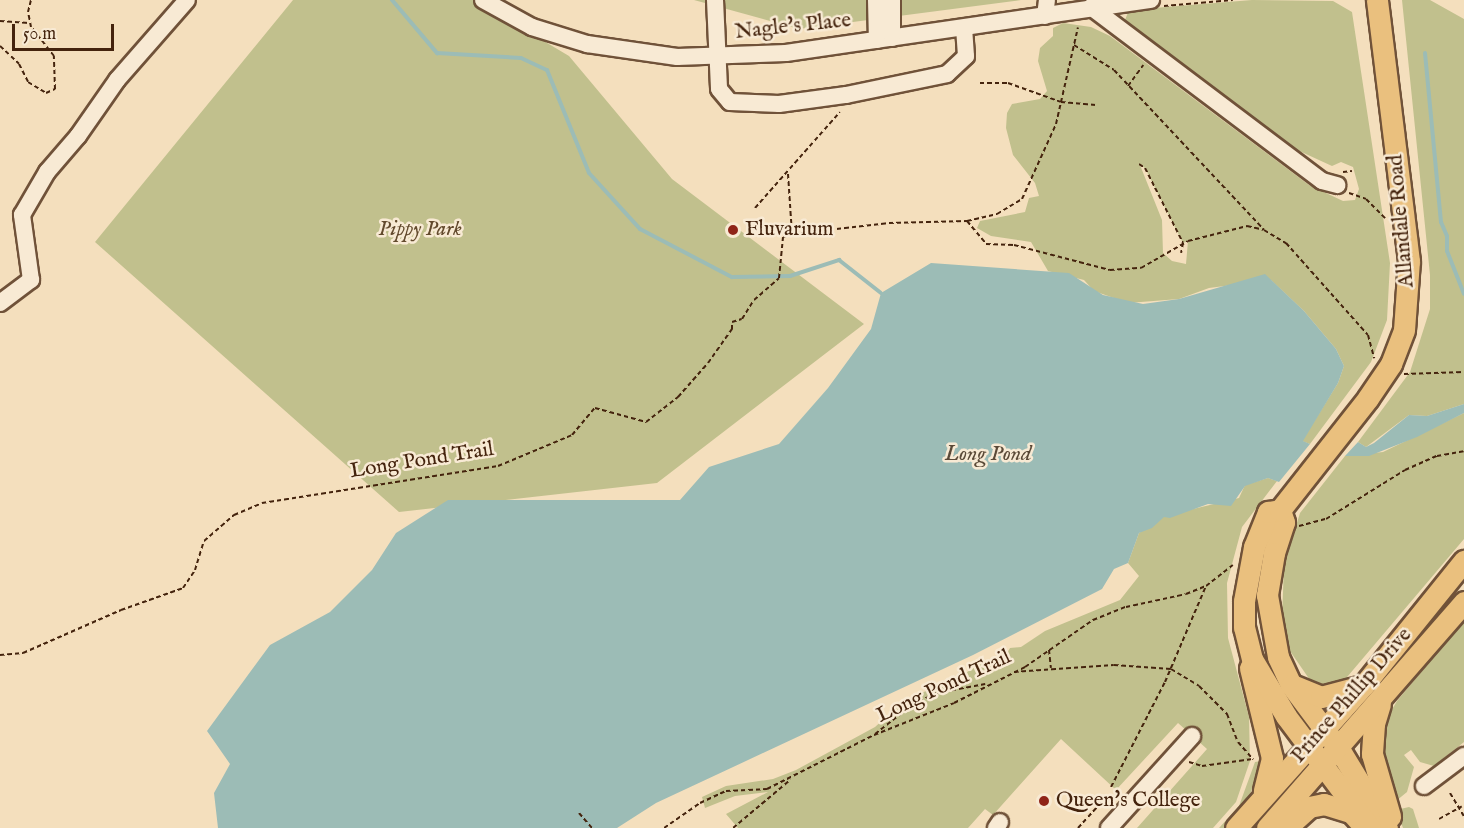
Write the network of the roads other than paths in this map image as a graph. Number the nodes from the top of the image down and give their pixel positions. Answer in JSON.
{"nodes":[{"id":1,"x":187,"y":0,"type":"edge"},
{"id":2,"x":483,"y":0,"type":"edge"},
{"id":3,"x":715,"y":0,"type":"edge"},
{"id":4,"x":876,"y":0,"type":"edge"},
{"id":5,"x":892,"y":0,"type":"edge"},
{"id":6,"x":1377,"y":0,"type":"edge"},
{"id":7,"x":1152,"y":3,"type":"edge"},
{"id":8,"x":1046,"y":8,"type":"edge"},
{"id":9,"x":1086,"y":9,"type":"junction"},
{"id":10,"x":964,"y":27,"type":"junction"},
{"id":11,"x":885,"y":39,"type":"junction"},
{"id":12,"x":717,"y":57,"type":"junction"},
{"id":13,"x":1336,"y":178,"type":"road end"},
{"id":14,"x":0,"y":303,"type":"edge"},
{"id":15,"x":1287,"y":518,"type":"junction"},
{"id":16,"x":1464,"y":561,"type":"edge"},
{"id":17,"x":1464,"y":602,"type":"edge"},
{"id":18,"x":1252,"y":659,"type":"junction"},
{"id":19,"x":1292,"y":685,"type":"junction"},
{"id":20,"x":1363,"y":686,"type":"junction"},
{"id":21,"x":1383,"y":698,"type":"junction"},
{"id":22,"x":1323,"y":729,"type":"junction"},
{"id":23,"x":1192,"y":736,"type":"dead end"},
{"id":24,"x":1309,"y":745,"type":"junction"},
{"id":25,"x":1332,"y":756,"type":"junction"},
{"id":26,"x":1464,"y":756,"type":"edge"},
{"id":27,"x":1424,"y":786,"type":"dead end"},
{"id":28,"x":1260,"y":800,"type":"junction"},
{"id":29,"x":1109,"y":828,"type":"edge"},
{"id":30,"x":1236,"y":828,"type":"edge"},
{"id":31,"x":1267,"y":828,"type":"edge"},
{"id":32,"x":1286,"y":828,"type":"edge"},
{"id":33,"x":1364,"y":828,"type":"edge"},
{"id":34,"x":1370,"y":828,"type":"edge"},
{"id":35,"x":1387,"y":828,"type":"edge"},
{"id":36,"x":1394,"y":828,"type":"edge"}],
"edges":[{"from":1,"to":14,"type":"street"},
{"from":2,"to":12,"type":"street","name":"Nagle's Place"},
{"from":3,"to":12,"type":"street"},
{"from":4,"to":11,"type":"street"},
{"from":5,"to":11,"type":"street"},
{"from":6,"to":15,"type":"main road","name":"Allandale Road"},
{"from":7,"to":9,"type":"street","name":"Nagle's Place"},
{"from":8,"to":9,"type":"street","name":"Nagle's Place"},
{"from":8,"to":10,"type":"street","name":"Nagle's Place"},
{"from":9,"to":13,"type":"street"},
{"from":10,"to":11,"type":"street","name":"Nagle's Place"},
{"from":10,"to":12,"type":"street"},
{"from":11,"to":12,"type":"street","name":"Nagle's Place"},
{"from":15,"to":18,"type":"main road","name":"Allandale Road"},
{"from":15,"to":19,"type":"main road","name":"Allandale Road"},
{"from":16,"to":20,"type":"main road","name":"Prince Phillip Drive"},
{"from":17,"to":21,"type":"main road","name":"Prince Phillip Drive"},
{"from":18,"to":24,"type":"main road","name":"Allandale Road"},
{"from":18,"to":28,"type":"main road"},
{"from":19,"to":20,"type":"main road"},
{"from":19,"to":22,"type":"main road","name":"Allandale Road"},
{"from":20,"to":22,"type":"main road","name":"Prince Phillip Drive"},
{"from":21,"to":25,"type":"main road","name":"Prince Phillip Drive"},
{"from":21,"to":36,"type":"main road"},
{"from":22,"to":24,"type":"main road","name":"Prince Phillip Drive"},
{"from":22,"to":25,"type":"main road","name":"Allandale Road"},
{"from":23,"to":29,"type":"street"},
{"from":24,"to":25,"type":"main road","name":"Allandale Road"},
{"from":24,"to":28,"type":"main road","name":"Prince Phillip Drive"},
{"from":25,"to":31,"type":"main road","name":"Prince Phillip Drive"},
{"from":25,"to":34,"type":"main road","name":"Allandale Road"},
{"from":25,"to":35,"type":"main road","name":"Allandale Road"},
{"from":26,"to":27,"type":"street"},
{"from":28,"to":30,"type":"main road","name":"Prince Phillip Drive"},
{"from":32,"to":33,"type":"main road"}]}
